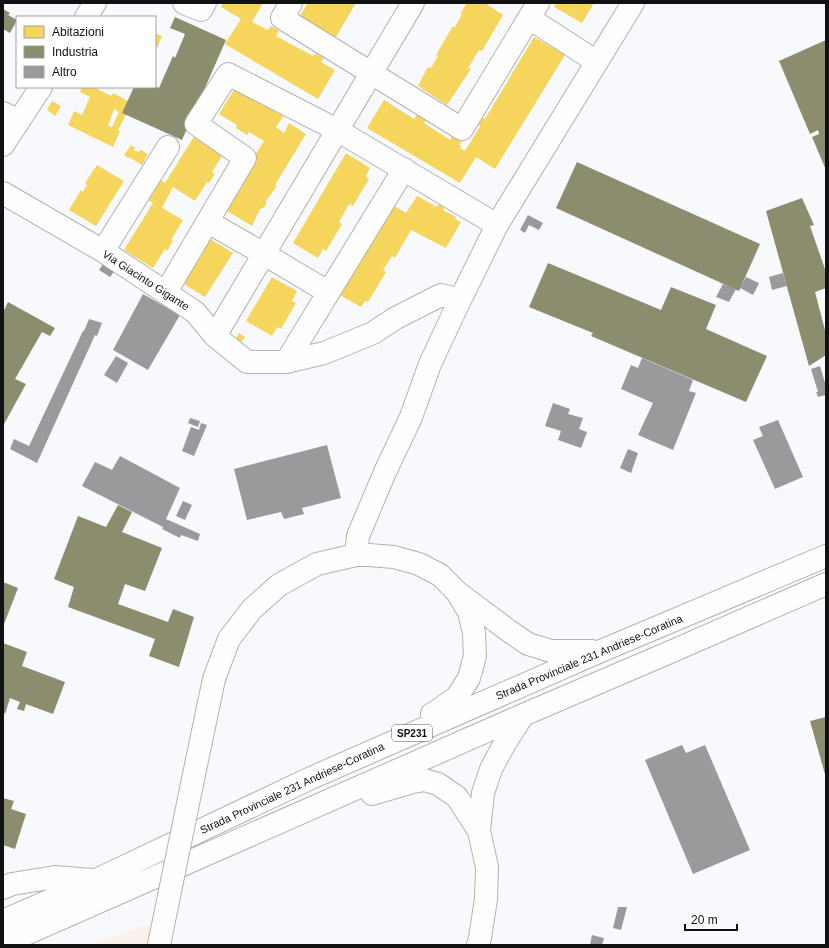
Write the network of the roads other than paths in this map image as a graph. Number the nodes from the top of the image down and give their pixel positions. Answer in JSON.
{"nodes":[{"id":1,"x":94,"y":3,"type":"edge"},
{"id":2,"x":184,"y":3,"type":"edge"},
{"id":3,"x":205,"y":3,"type":"edge"},
{"id":4,"x":291,"y":3,"type":"edge"},
{"id":5,"x":413,"y":3,"type":"edge"},
{"id":6,"x":633,"y":3,"type":"edge"},
{"id":7,"x":533,"y":11,"type":"edge"},
{"id":8,"x":87,"y":16,"type":"edge"},
{"id":9,"x":597,"y":62,"type":"junction"},
{"id":10,"x":372,"y":73,"type":"junction"},
{"id":11,"x":40,"y":88,"type":"edge"},
{"id":12,"x":337,"y":130,"type":"junction"},
{"id":13,"x":6,"y":133,"type":"edge"},
{"id":14,"x":168,"y":147,"type":"dead end"},
{"id":15,"x":404,"y":169,"type":"junction"},
{"id":16,"x":3,"y":194,"type":"edge"},
{"id":17,"x":208,"y":222,"type":"junction"},
{"id":18,"x":497,"y":225,"type":"junction"},
{"id":19,"x":103,"y":251,"type":"junction"},
{"id":20,"x":264,"y":254,"type":"junction"},
{"id":21,"x":166,"y":292,"type":"junction"},
{"id":22,"x":328,"y":292,"type":"junction"},
{"id":23,"x":460,"y":300,"type":"junction"},
{"id":24,"x":215,"y":336,"type":"junction"},
{"id":25,"x":286,"y":362,"type":"junction"},
{"id":26,"x":356,"y":555,"type":"junction"},
{"id":27,"x":826,"y":556,"type":"edge"},
{"id":28,"x":826,"y":584,"type":"edge"},
{"id":29,"x":457,"y":592,"type":"junction"},
{"id":30,"x":601,"y":651,"type":"junction"},
{"id":31,"x":523,"y":715,"type":"junction"},
{"id":32,"x":311,"y":778,"type":"junction"},
{"id":33,"x":338,"y":796,"type":"junction"},
{"id":34,"x":480,"y":831,"type":"junction"},
{"id":35,"x":94,"y":881,"type":"junction"},
{"id":36,"x":3,"y":888,"type":"edge"},
{"id":37,"x":3,"y":921,"type":"edge"},
{"id":38,"x":3,"y":944,"type":"edge"},
{"id":39,"x":159,"y":945,"type":"edge"},
{"id":40,"x":478,"y":945,"type":"edge"}],
"edges":[{"from":1,"to":8,"type":"main road"},
{"from":2,"to":3,"type":"main road"},
{"from":4,"to":10,"type":"main road"},
{"from":5,"to":10,"type":"main road"},
{"from":6,"to":9,"type":"main road"},
{"from":7,"to":9,"type":"main road"},
{"from":7,"to":10,"type":"main road"},
{"from":9,"to":18,"type":"main road"},
{"from":10,"to":12,"type":"main road"},
{"from":11,"to":13,"type":"main road"},
{"from":12,"to":15,"type":"main road"},
{"from":12,"to":17,"type":"main road"},
{"from":12,"to":20,"type":"main road"},
{"from":14,"to":19,"type":"main road"},
{"from":15,"to":18,"type":"main road"},
{"from":15,"to":22,"type":"main road"},
{"from":16,"to":19,"type":"main road","name":"Via Giacinto Gigante"},
{"from":17,"to":20,"type":"main road"},
{"from":17,"to":21,"type":"main road"},
{"from":18,"to":23,"type":"main road"},
{"from":19,"to":21,"type":"main road","name":"Via Giacinto Gigante"},
{"from":20,"to":22,"type":"main road"},
{"from":20,"to":24,"type":"main road"},
{"from":21,"to":24,"type":"main road","name":"Via Giacinto Gigante"},
{"from":22,"to":25,"type":"main road"},
{"from":23,"to":25,"type":"main road","name":"Via Giacinto Gigante"},
{"from":23,"to":26,"type":"main road"},
{"from":24,"to":25,"type":"main road","name":"Via Giacinto Gigante"},
{"from":26,"to":29,"type":"main road"},
{"from":26,"to":39,"type":"main road","bridge":true},
{"from":27,"to":30,"type":"main road","name":"Strada Provinciale 231 Andriese-Coratina","number":"SP231"},
{"from":28,"to":31,"type":"main road","number":"SP231"},
{"from":29,"to":30,"type":"main road"},
{"from":29,"to":32,"type":"main road"},
{"from":30,"to":32,"type":"main road","name":"Strada Provinciale 231 Andriese-Coratina","number":"SP231"},
{"from":31,"to":33,"type":"main road","number":"SP231"},
{"from":31,"to":34,"type":"main road"},
{"from":32,"to":35,"type":"main road","name":"Strada Provinciale 231 Andriese-Coratina","number":"SP231"},
{"from":33,"to":34,"type":"main road"},
{"from":33,"to":38,"type":"main road","number":"SP231"},
{"from":34,"to":40,"type":"main road"},
{"from":35,"to":36,"type":"main road"},
{"from":35,"to":37,"type":"main road","name":"Strada Provinciale 231 Andriese-Coratina","number":"SP231"}]}
